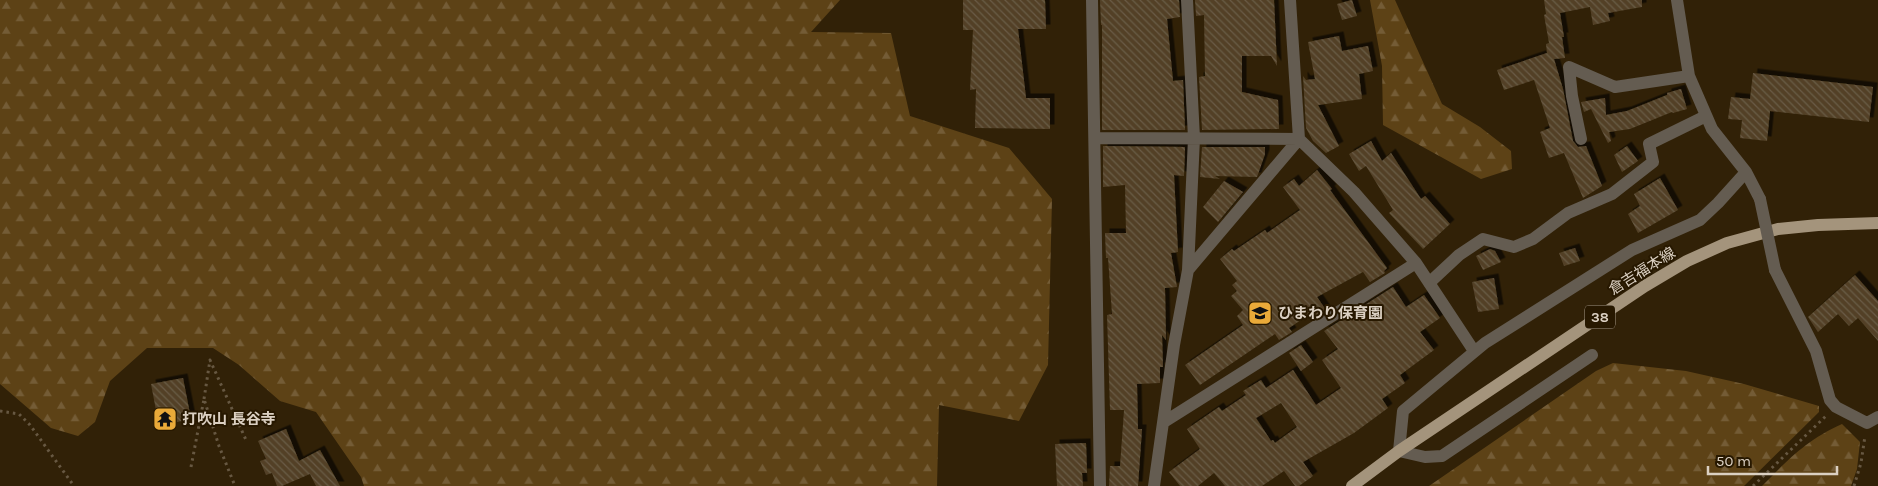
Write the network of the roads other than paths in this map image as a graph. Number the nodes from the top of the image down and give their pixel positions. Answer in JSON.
{"nodes":[{"id":1,"x":1092,"y":0,"type":"edge"},
{"id":2,"x":1186,"y":0,"type":"edge"},
{"id":3,"x":1290,"y":0,"type":"edge"},
{"id":4,"x":1677,"y":0,"type":"edge"},
{"id":5,"x":1689,"y":76,"type":"junction"},
{"id":6,"x":1706,"y":116,"type":"junction"},
{"id":7,"x":1095,"y":138,"type":"junction"},
{"id":8,"x":1194,"y":138,"type":"junction"},
{"id":9,"x":1299,"y":139,"type":"junction"},
{"id":10,"x":1581,"y":139,"type":"dead end"},
{"id":11,"x":1746,"y":172,"type":"junction"},
{"id":12,"x":1878,"y":223,"type":"edge"},
{"id":13,"x":1416,"y":263,"type":"junction"},
{"id":14,"x":1188,"y":270,"type":"junction"},
{"id":15,"x":1429,"y":283,"type":"junction"},
{"id":16,"x":1474,"y":351,"type":"junction"},
{"id":17,"x":1592,"y":355,"type":"dead end"},
{"id":18,"x":1872,"y":420,"type":"edge"},
{"id":19,"x":1164,"y":422,"type":"junction"},
{"id":20,"x":1400,"y":451,"type":"junction"},
{"id":21,"x":1100,"y":486,"type":"edge"},
{"id":22,"x":1154,"y":486,"type":"edge"},
{"id":23,"x":1352,"y":486,"type":"edge"}],
"edges":[{"from":1,"to":7,"type":"street"},
{"from":2,"to":8,"type":"street"},
{"from":3,"to":9,"type":"street"},
{"from":4,"to":5,"type":"street"},
{"from":5,"to":6,"type":"street"},
{"from":5,"to":10,"type":"street"},
{"from":6,"to":11,"type":"street"},
{"from":6,"to":15,"type":"street"},
{"from":7,"to":8,"type":"street"},
{"from":7,"to":21,"type":"street"},
{"from":8,"to":9,"type":"street"},
{"from":8,"to":14,"type":"street"},
{"from":9,"to":13,"type":"street"},
{"from":9,"to":14,"type":"street"},
{"from":11,"to":16,"type":"street"},
{"from":11,"to":18,"type":"street","bridge":true},
{"from":12,"to":20,"type":"main road","name":"倉吉福本線","number":"38"},
{"from":13,"to":15,"type":"street"},
{"from":13,"to":19,"type":"street"},
{"from":14,"to":19,"type":"street"},
{"from":15,"to":16,"type":"street"},
{"from":16,"to":20,"type":"street"},
{"from":17,"to":20,"type":"street"},
{"from":19,"to":22,"type":"street"},
{"from":20,"to":23,"type":"main road","name":"倉吉福本線","number":"38"}]}
